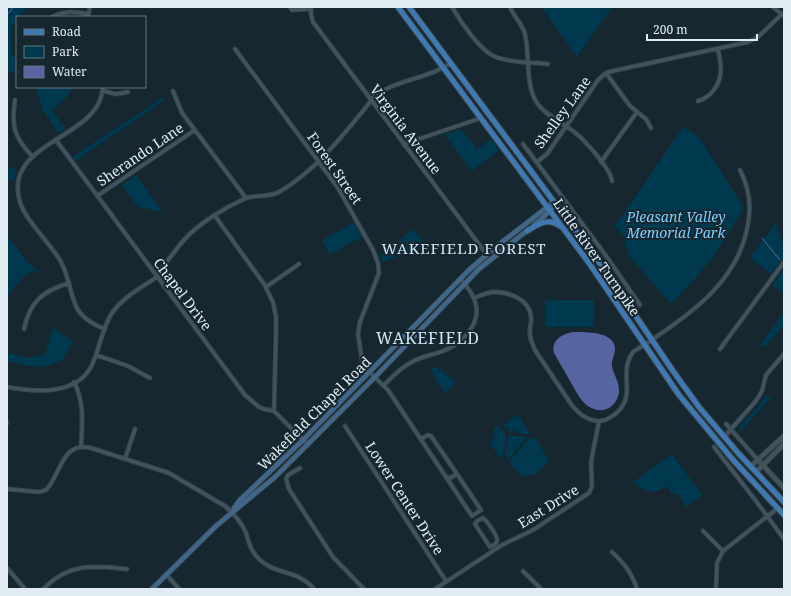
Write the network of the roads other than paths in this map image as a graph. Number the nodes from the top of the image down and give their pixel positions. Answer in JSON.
{"nodes":[{"id":1,"x":90,"y":7,"type":"edge"},
{"id":2,"x":290,"y":7,"type":"edge"},
{"id":3,"x":398,"y":7,"type":"edge"},
{"id":4,"x":409,"y":7,"type":"edge"},
{"id":5,"x":452,"y":7,"type":"edge"},
{"id":6,"x":510,"y":7,"type":"edge"},
{"id":7,"x":773,"y":7,"type":"edge"},
{"id":8,"x":311,"y":8,"type":"edge"},
{"id":9,"x":88,"y":15,"type":"edge"},
{"id":10,"x":783,"y":15,"type":"edge"},
{"id":11,"x":55,"y":16,"type":"edge"},
{"id":12,"x":235,"y":49,"type":"dead end"},
{"id":13,"x":718,"y":49,"type":"junction"},
{"id":14,"x":528,"y":62,"type":"junction"},
{"id":15,"x":451,"y":63,"type":"junction"},
{"id":16,"x":548,"y":64,"type":"dead end"},
{"id":17,"x":444,"y":68,"type":"junction"},
{"id":18,"x":606,"y":73,"type":"junction"},
{"id":19,"x":103,"y":89,"type":"edge"},
{"id":20,"x":173,"y":91,"type":"dead end"},
{"id":21,"x":128,"y":92,"type":"dead end"},
{"id":22,"x":15,"y":100,"type":"dead end"},
{"id":23,"x":371,"y":100,"type":"junction"},
{"id":24,"x":698,"y":101,"type":"dead end"},
{"id":25,"x":636,"y":112,"type":"junction"},
{"id":26,"x":481,"y":118,"type":"junction"},
{"id":27,"x":566,"y":126,"type":"junction"},
{"id":28,"x":651,"y":128,"type":"dead end"},
{"id":29,"x":195,"y":130,"type":"junction"},
{"id":30,"x":56,"y":140,"type":"junction"},
{"id":31,"x":523,"y":144,"type":"dead end"},
{"id":32,"x":404,"y":145,"type":"junction"},
{"id":33,"x":32,"y":156,"type":"junction"},
{"id":34,"x":319,"y":161,"type":"junction"},
{"id":35,"x":537,"y":162,"type":"junction"},
{"id":36,"x":601,"y":162,"type":"junction"},
{"id":37,"x":740,"y":170,"type":"dead end"},
{"id":38,"x":612,"y":181,"type":"dead end"},
{"id":39,"x":96,"y":196,"type":"junction"},
{"id":40,"x":563,"y":197,"type":"junction"},
{"id":41,"x":246,"y":198,"type":"junction"},
{"id":42,"x":556,"y":203,"type":"junction"},
{"id":43,"x":549,"y":209,"type":"junction"},
{"id":44,"x":215,"y":216,"type":"junction"},
{"id":45,"x":527,"y":231,"type":"junction"},
{"id":46,"x":566,"y":232,"type":"junction"},
{"id":47,"x":486,"y":254,"type":"junction"},
{"id":48,"x":490,"y":259,"type":"junction"},
{"id":49,"x":784,"y":262,"type":"edge"},
{"id":50,"x":299,"y":264,"type":"dead end"},
{"id":51,"x":156,"y":276,"type":"junction"},
{"id":52,"x":460,"y":279,"type":"junction"},
{"id":53,"x":69,"y":283,"type":"junction"},
{"id":54,"x":465,"y":284,"type":"junction"},
{"id":55,"x":266,"y":287,"type":"junction"},
{"id":56,"x":474,"y":298,"type":"junction"},
{"id":57,"x":640,"y":305,"type":"dead end"},
{"id":58,"x":24,"y":329,"type":"dead end"},
{"id":59,"x":105,"y":329,"type":"junction"},
{"id":60,"x":652,"y":340,"type":"junction"},
{"id":61,"x":644,"y":345,"type":"junction"},
{"id":62,"x":720,"y":350,"type":"dead end"},
{"id":63,"x":784,"y":354,"type":"edge"},
{"id":64,"x":96,"y":355,"type":"junction"},
{"id":65,"x":369,"y":373,"type":"junction"},
{"id":66,"x":375,"y":377,"type":"junction"},
{"id":67,"x":150,"y":378,"type":"dead end"},
{"id":68,"x":74,"y":382,"type":"junction"},
{"id":69,"x":384,"y":385,"type":"junction"},
{"id":70,"x":7,"y":387,"type":"edge"},
{"id":71,"x":274,"y":411,"type":"junction"},
{"id":72,"x":599,"y":421,"type":"junction"},
{"id":73,"x":726,"y":424,"type":"dead end"},
{"id":74,"x":345,"y":426,"type":"dead end"},
{"id":75,"x":135,"y":429,"type":"dead end"},
{"id":76,"x":731,"y":430,"type":"junction"},
{"id":77,"x":784,"y":436,"type":"edge"},
{"id":78,"x":724,"y":437,"type":"junction"},
{"id":79,"x":421,"y":439,"type":"junction"},
{"id":80,"x":303,"y":440,"type":"junction"},
{"id":81,"x":784,"y":444,"type":"edge"},
{"id":82,"x":308,"y":445,"type":"junction"},
{"id":83,"x":81,"y":447,"type":"junction"},
{"id":84,"x":714,"y":447,"type":"dead end"},
{"id":85,"x":125,"y":459,"type":"junction"},
{"id":86,"x":758,"y":460,"type":"junction"},
{"id":87,"x":762,"y":465,"type":"junction"},
{"id":88,"x":750,"y":466,"type":"junction"},
{"id":89,"x":300,"y":468,"type":"dead end"},
{"id":90,"x":756,"y":472,"type":"junction"},
{"id":91,"x":457,"y":474,"type":"junction"},
{"id":92,"x":446,"y":477,"type":"junction"},
{"id":93,"x":784,"y":488,"type":"edge"},
{"id":94,"x":7,"y":489,"type":"edge"},
{"id":95,"x":784,"y":503,"type":"edge"},
{"id":96,"x":778,"y":508,"type":"junction"},
{"id":97,"x":232,"y":512,"type":"junction"},
{"id":98,"x":784,"y":515,"type":"edge"},
{"id":99,"x":767,"y":516,"type":"junction"},
{"id":100,"x":703,"y":531,"type":"dead end"},
{"id":101,"x":784,"y":539,"type":"edge"},
{"id":102,"x":497,"y":541,"type":"junction"},
{"id":103,"x":502,"y":545,"type":"junction"},
{"id":104,"x":490,"y":547,"type":"junction"},
{"id":105,"x":492,"y":551,"type":"junction"},
{"id":106,"x":723,"y":551,"type":"junction"},
{"id":107,"x":612,"y":552,"type":"dead end"},
{"id":108,"x":7,"y":568,"type":"edge"},
{"id":109,"x":127,"y":569,"type":"dead end"},
{"id":110,"x":523,"y":570,"type":"dead end"},
{"id":111,"x":166,"y":574,"type":"junction"},
{"id":112,"x":446,"y":581,"type":"junction"},
{"id":113,"x":25,"y":589,"type":"edge"},
{"id":114,"x":43,"y":589,"type":"edge"},
{"id":115,"x":152,"y":589,"type":"edge"},
{"id":116,"x":179,"y":589,"type":"edge"},
{"id":117,"x":314,"y":589,"type":"edge"},
{"id":118,"x":364,"y":589,"type":"edge"},
{"id":119,"x":435,"y":589,"type":"edge"},
{"id":120,"x":542,"y":589,"type":"edge"},
{"id":121,"x":637,"y":589,"type":"edge"},
{"id":122,"x":716,"y":589,"type":"edge"}],
"edges":[{"from":1,"to":9,"type":"street"},
{"from":2,"to":8,"type":"street"},
{"from":3,"to":17,"type":"main road","name":"Little River Turnpike"},
{"from":4,"to":15,"type":"main road","name":"Little River Turnpike"},
{"from":5,"to":14,"type":"street"},
{"from":6,"to":14,"type":"street"},
{"from":7,"to":10,"type":"street"},
{"from":8,"to":23,"type":"street","name":"Virginia Avenue"},
{"from":9,"to":11,"type":"street"},
{"from":10,"to":13,"type":"street","name":"Shelley Lane"},
{"from":12,"to":34,"type":"street","name":"Forest Street"},
{"from":13,"to":18,"type":"street","name":"Shelley Lane"},
{"from":13,"to":24,"type":"street"},
{"from":14,"to":16,"type":"street"},
{"from":14,"to":27,"type":"street"},
{"from":15,"to":17,"type":"street"},
{"from":15,"to":42,"type":"main road","name":"Little River Turnpike"},
{"from":17,"to":23,"type":"street"},
{"from":17,"to":26,"type":"main road","name":"Little River Turnpike"},
{"from":18,"to":25,"type":"street"},
{"from":18,"to":27,"type":"street","name":"Shelley Lane"},
{"from":19,"to":21,"type":"street"},
{"from":19,"to":30,"type":"street"},
{"from":20,"to":29,"type":"street"},
{"from":22,"to":33,"type":"street"},
{"from":23,"to":32,"type":"street","name":"Virginia Avenue"},
{"from":23,"to":34,"type":"street"},
{"from":25,"to":28,"type":"street"},
{"from":25,"to":36,"type":"street"},
{"from":26,"to":32,"type":"street"},
{"from":26,"to":43,"type":"main road","name":"Little River Turnpike"},
{"from":27,"to":35,"type":"street","name":"Shelley Lane"},
{"from":27,"to":36,"type":"street"},
{"from":29,"to":39,"type":"street","name":"Sherando Lane"},
{"from":29,"to":41,"type":"street"},
{"from":30,"to":33,"type":"street"},
{"from":30,"to":39,"type":"street","name":"Chapel Drive"},
{"from":31,"to":35,"type":"street"},
{"from":32,"to":47,"type":"street","name":"Virginia Avenue"},
{"from":33,"to":53,"type":"street"},
{"from":34,"to":41,"type":"street"},
{"from":34,"to":65,"type":"street","name":"Forest Street"},
{"from":35,"to":40,"type":"street"},
{"from":36,"to":38,"type":"street"},
{"from":37,"to":60,"type":"street"},
{"from":39,"to":51,"type":"street","name":"Chapel Drive"},
{"from":40,"to":42,"type":"street","name":"Wakefield Chapel Road"},
{"from":40,"to":57,"type":"street"},
{"from":41,"to":44,"type":"street"},
{"from":42,"to":43,"type":"main road","name":"Wakefield Chapel Road"},
{"from":42,"to":60,"type":"main road","name":"Little River Turnpike"},
{"from":43,"to":45,"type":"main road","name":"Wakefield Chapel Road"},
{"from":43,"to":46,"type":"main road","name":"Little River Turnpike"},
{"from":43,"to":47,"type":"main road","name":"Wakefield Chapel Road"},
{"from":44,"to":51,"type":"street"},
{"from":44,"to":55,"type":"street"},
{"from":45,"to":46,"type":"main road"},
{"from":45,"to":48,"type":"main road","name":"Wakefield Chapel Road"},
{"from":46,"to":61,"type":"main road","name":"Little River Turnpike"},
{"from":47,"to":48,"type":"street","name":"Virginia Avenue"},
{"from":47,"to":52,"type":"main road","name":"Wakefield Chapel Road"},
{"from":48,"to":54,"type":"main road","name":"Wakefield Chapel Road"},
{"from":49,"to":62,"type":"street"},
{"from":50,"to":55,"type":"street"},
{"from":51,"to":59,"type":"street"},
{"from":51,"to":71,"type":"street","name":"Chapel Drive"},
{"from":52,"to":54,"type":"street"},
{"from":52,"to":65,"type":"main road","name":"Wakefield Chapel Road"},
{"from":53,"to":58,"type":"street"},
{"from":53,"to":59,"type":"street"},
{"from":54,"to":56,"type":"street"},
{"from":54,"to":66,"type":"main road","name":"Wakefield Chapel Road"},
{"from":55,"to":71,"type":"street"},
{"from":56,"to":69,"type":"street"},
{"from":56,"to":72,"type":"street"},
{"from":59,"to":64,"type":"street"},
{"from":60,"to":61,"type":"street"},
{"from":60,"to":78,"type":"main road","name":"Little River Turnpike"},
{"from":61,"to":72,"type":"street"},
{"from":61,"to":96,"type":"main road","name":"Little River Turnpike"},
{"from":63,"to":76,"type":"street"},
{"from":64,"to":67,"type":"street"},
{"from":64,"to":68,"type":"street"},
{"from":65,"to":66,"type":"street"},
{"from":65,"to":80,"type":"main road","name":"Wakefield Chapel Road"},
{"from":66,"to":69,"type":"street"},
{"from":66,"to":82,"type":"main road","name":"Wakefield Chapel Road"},
{"from":68,"to":70,"type":"street"},
{"from":68,"to":83,"type":"street"},
{"from":69,"to":79,"type":"street"},
{"from":71,"to":80,"type":"street","name":"Chapel Drive"},
{"from":72,"to":103,"type":"street","name":"East Drive"},
{"from":73,"to":76,"type":"street"},
{"from":74,"to":112,"type":"street","name":"Lower Center Drive"},
{"from":75,"to":85,"type":"street"},
{"from":76,"to":78,"type":"street"},
{"from":76,"to":86,"type":"street"},
{"from":77,"to":86,"type":"street"},
{"from":78,"to":88,"type":"main road","name":"Little River Turnpike"},
{"from":79,"to":91,"type":"street"},
{"from":79,"to":92,"type":"street"},
{"from":80,"to":82,"type":"street","name":"Chapel Drive"},
{"from":80,"to":97,"type":"main road","name":"Wakefield Chapel Road"},
{"from":81,"to":87,"type":"street"},
{"from":82,"to":97,"type":"main road","name":"Wakefield Chapel Road"},
{"from":83,"to":85,"type":"street"},
{"from":83,"to":94,"type":"street"},
{"from":84,"to":99,"type":"street"},
{"from":85,"to":97,"type":"street"},
{"from":86,"to":87,"type":"street"},
{"from":86,"to":88,"type":"street"},
{"from":87,"to":90,"type":"street"},
{"from":87,"to":93,"type":"street"},
{"from":88,"to":90,"type":"main road","name":"Little River Turnpike"},
{"from":89,"to":118,"type":"street"},
{"from":90,"to":95,"type":"main road","name":"Little River Turnpike"},
{"from":91,"to":92,"type":"street"},
{"from":91,"to":92,"type":"street"},
{"from":95,"to":96,"type":"street"},
{"from":96,"to":98,"type":"main road","name":"Little River Turnpike"},
{"from":96,"to":99,"type":"street"},
{"from":97,"to":111,"type":"main road","name":"Wakefield Chapel Road"},
{"from":97,"to":117,"type":"street"},
{"from":99,"to":101,"type":"street"},
{"from":99,"to":106,"type":"street"},
{"from":100,"to":106,"type":"street"},
{"from":102,"to":103,"type":"street"},
{"from":102,"to":104,"type":"street"},
{"from":102,"to":104,"type":"street"},
{"from":103,"to":105,"type":"street","name":"East Drive"},
{"from":104,"to":105,"type":"street"},
{"from":105,"to":112,"type":"street","name":"East Drive"},
{"from":106,"to":122,"type":"street"},
{"from":107,"to":121,"type":"street"},
{"from":108,"to":113,"type":"street"},
{"from":109,"to":114,"type":"street"},
{"from":110,"to":120,"type":"street"},
{"from":111,"to":115,"type":"main road","name":"Wakefield Chapel Road"},
{"from":111,"to":116,"type":"street"},
{"from":112,"to":119,"type":"street","name":"East Drive"}]}
